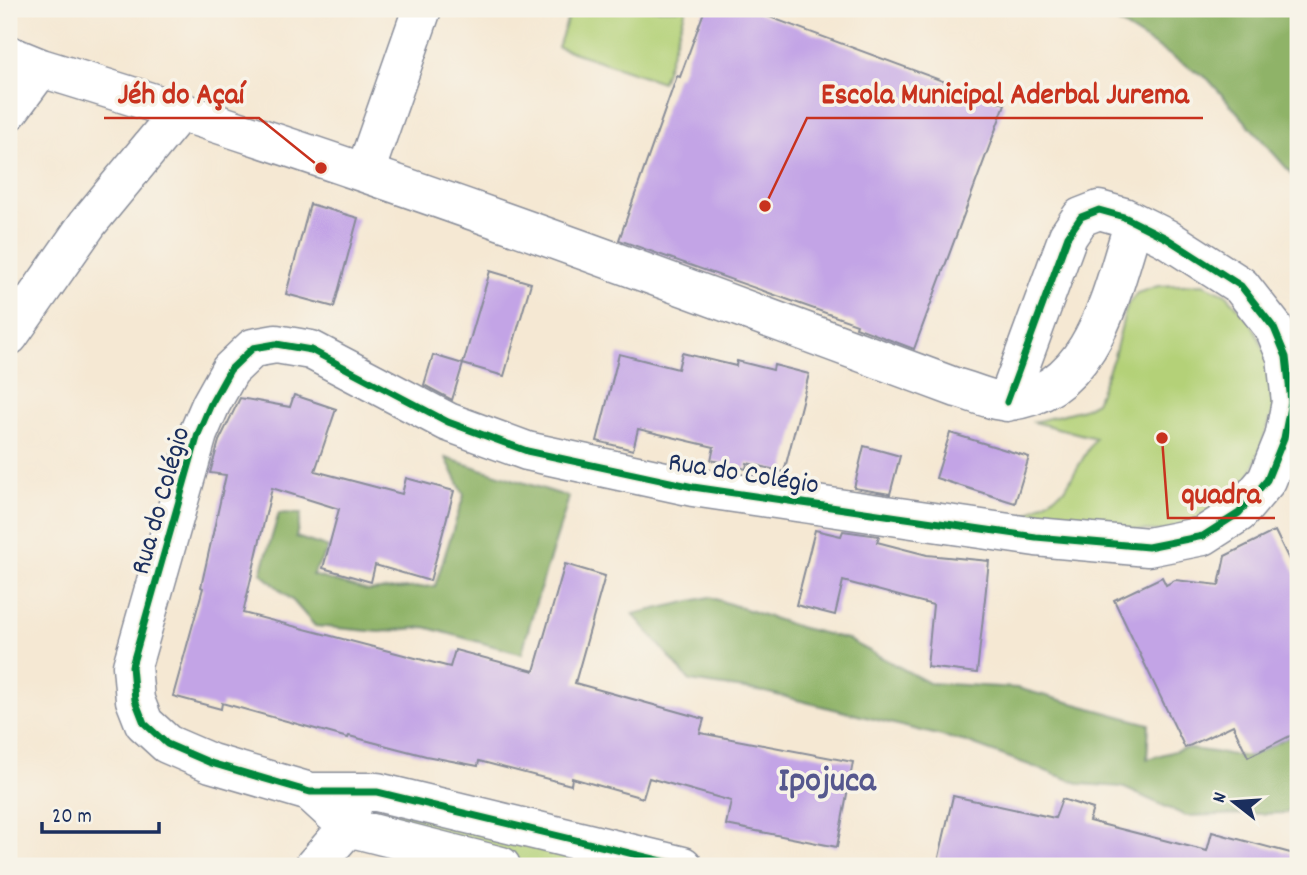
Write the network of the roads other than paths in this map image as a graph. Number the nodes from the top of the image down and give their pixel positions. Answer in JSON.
{"nodes":[{"id":1,"x":422,"y":9,"type":"edge"},
{"id":2,"x":25,"y":62,"type":"edge"},
{"id":3,"x":10,"y":108,"type":"edge"},
{"id":4,"x":181,"y":110,"type":"junction"},
{"id":5,"x":365,"y":172,"type":"junction"},
{"id":6,"x":1134,"y":222,"type":"junction"},
{"id":7,"x":9,"y":336,"type":"edge"},
{"id":8,"x":1007,"y":402,"type":"junction"},
{"id":9,"x":352,"y":809,"type":"junction"},
{"id":10,"x":314,"y":866,"type":"edge"},
{"id":11,"x":500,"y":866,"type":"edge"},
{"id":12,"x":683,"y":866,"type":"edge"}],
"edges":[{"from":1,"to":5,"type":"street"},
{"from":2,"to":3,"type":"street"},
{"from":2,"to":4,"type":"street"},
{"from":4,"to":5,"type":"street"},
{"from":4,"to":7,"type":"street"},
{"from":5,"to":8,"type":"street"},
{"from":6,"to":8,"type":"street"},
{"from":6,"to":8,"type":"street","name":"Rua do Colégio"},
{"from":6,"to":9,"type":"street","name":"Rua do Colégio"},
{"from":9,"to":10,"type":"street"},
{"from":9,"to":11,"type":"street"},
{"from":9,"to":12,"type":"street"}]}
